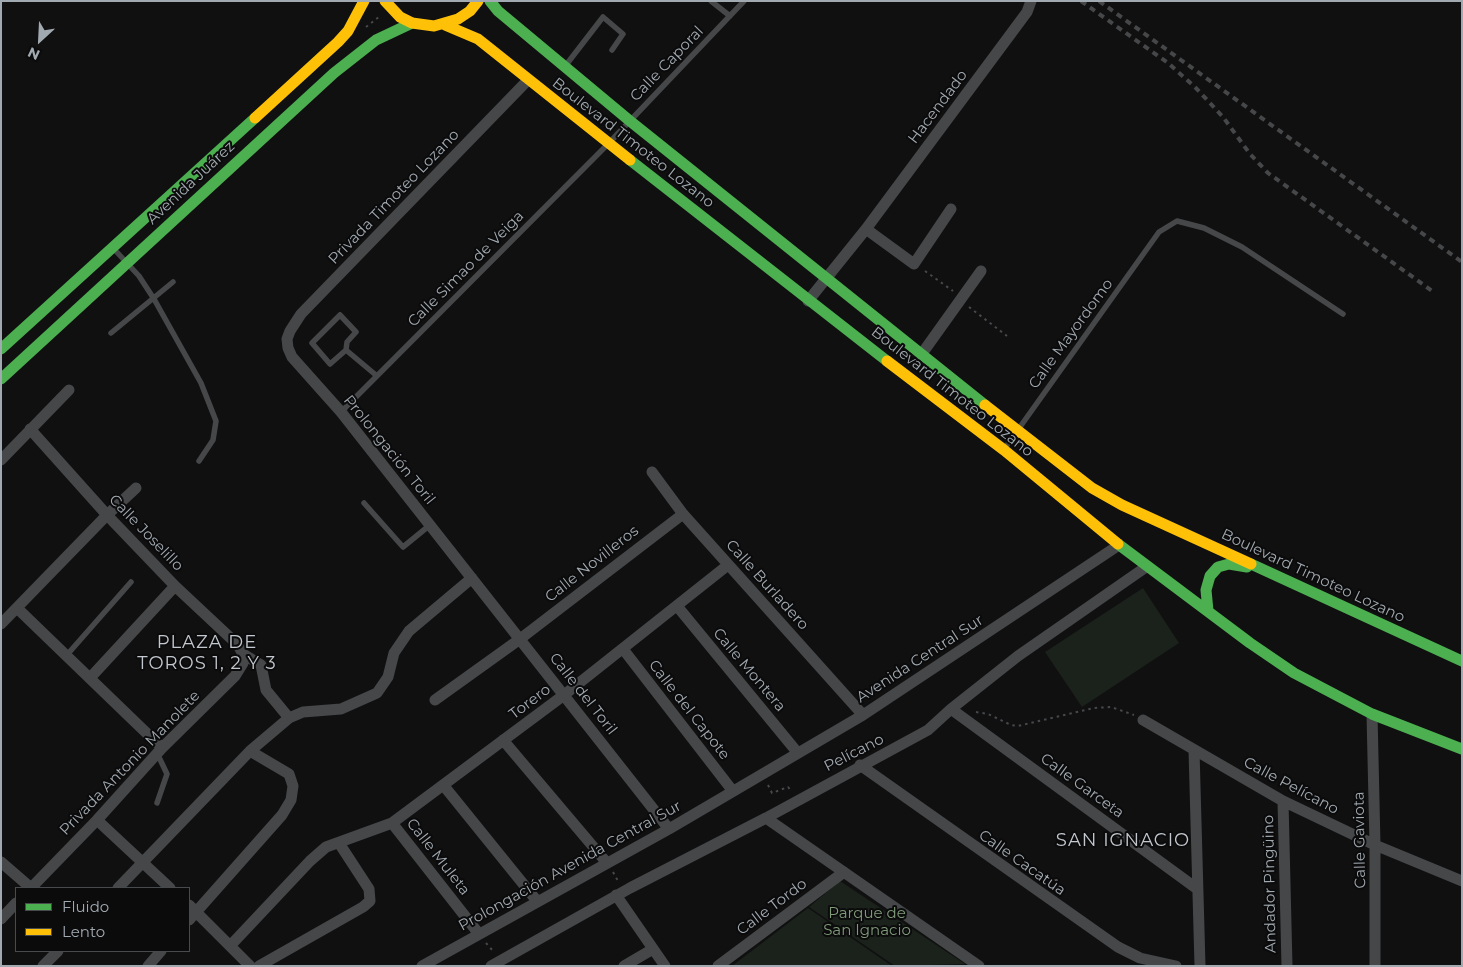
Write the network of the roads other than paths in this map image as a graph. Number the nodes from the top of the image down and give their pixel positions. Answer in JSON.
{"nodes":[{"id":1,"x":364,"y":1,"type":"edge"},
{"id":2,"x":385,"y":1,"type":"edge"},
{"id":3,"x":478,"y":1,"type":"edge"},
{"id":4,"x":490,"y":1,"type":"edge"},
{"id":5,"x":711,"y":1,"type":"edge"},
{"id":6,"x":744,"y":1,"type":"edge"},
{"id":7,"x":1031,"y":1,"type":"edge"},
{"id":8,"x":730,"y":16,"type":"junction"},
{"id":9,"x":412,"y":23,"type":"junction"},
{"id":10,"x":444,"y":25,"type":"junction"},
{"id":11,"x":612,"y":50,"type":"dead end"},
{"id":12,"x":565,"y":67,"type":"junction"},
{"id":13,"x":528,"y":80,"type":"junction"},
{"id":14,"x":630,"y":121,"type":"junction"},
{"id":15,"x":608,"y":144,"type":"junction"},
{"id":16,"x":950,"y":210,"type":"dead end"},
{"id":17,"x":866,"y":229,"type":"junction"},
{"id":18,"x":112,"y":246,"type":"junction"},
{"id":19,"x":762,"y":246,"type":"junction"},
{"id":20,"x":127,"y":263,"type":"junction"},
{"id":21,"x":981,"y":271,"type":"dead end"},
{"id":22,"x":826,"y":278,"type":"junction"},
{"id":23,"x":173,"y":282,"type":"dead end"},
{"id":24,"x":154,"y":299,"type":"junction"},
{"id":25,"x":808,"y":301,"type":"junction"},
{"id":26,"x":1343,"y":314,"type":"dead end"},
{"id":27,"x":111,"y":333,"type":"dead end"},
{"id":28,"x":287,"y":339,"type":"joint"},
{"id":29,"x":1,"y":349,"type":"edge"},
{"id":30,"x":346,"y":350,"type":"junction"},
{"id":31,"x":921,"y":355,"type":"junction"},
{"id":32,"x":377,"y":376,"type":"junction"},
{"id":33,"x":1,"y":379,"type":"edge"},
{"id":34,"x":69,"y":390,"type":"dead end"},
{"id":35,"x":341,"y":412,"type":"junction"},
{"id":36,"x":30,"y":429,"type":"junction"},
{"id":37,"x":1018,"y":429,"type":"junction"},
{"id":38,"x":1004,"y":450,"type":"junction"},
{"id":39,"x":1,"y":460,"type":"edge"},
{"id":40,"x":199,"y":461,"type":"dead end"},
{"id":41,"x":652,"y":472,"type":"dead end"},
{"id":42,"x":136,"y":488,"type":"dead end"},
{"id":43,"x":364,"y":503,"type":"dead end"},
{"id":44,"x":683,"y":514,"type":"junction"},
{"id":45,"x":107,"y":515,"type":"junction"},
{"id":46,"x":430,"y":525,"type":"junction"},
{"id":47,"x":1119,"y":545,"type":"junction"},
{"id":48,"x":728,"y":565,"type":"junction"},
{"id":49,"x":1144,"y":565,"type":"junction"},
{"id":50,"x":1269,"y":573,"type":"junction"},
{"id":51,"x":472,"y":578,"type":"junction"},
{"id":52,"x":131,"y":582,"type":"dead end"},
{"id":53,"x":175,"y":586,"type":"junction"},
{"id":54,"x":677,"y":606,"type":"junction"},
{"id":55,"x":17,"y":608,"type":"junction"},
{"id":56,"x":1208,"y":611,"type":"junction"},
{"id":57,"x":1,"y":624,"type":"edge"},
{"id":58,"x":520,"y":638,"type":"junction"},
{"id":59,"x":623,"y":649,"type":"junction"},
{"id":60,"x":243,"y":654,"type":"junction"},
{"id":61,"x":66,"y":656,"type":"junction"},
{"id":62,"x":1462,"y":661,"type":"edge"},
{"id":63,"x":90,"y":678,"type":"junction"},
{"id":64,"x":564,"y":695,"type":"junction"},
{"id":65,"x":435,"y":700,"type":"dead end"},
{"id":66,"x":951,"y":709,"type":"junction"},
{"id":67,"x":1372,"y":714,"type":"junction"},
{"id":68,"x":863,"y":715,"type":"junction"},
{"id":69,"x":289,"y":718,"type":"junction"},
{"id":70,"x":1143,"y":720,"type":"road end"},
{"id":71,"x":503,"y":740,"type":"junction"},
{"id":72,"x":1462,"y":749,"type":"edge"},
{"id":73,"x":1194,"y":750,"type":"junction"},
{"id":74,"x":159,"y":751,"type":"junction"},
{"id":75,"x":250,"y":751,"type":"junction"},
{"id":76,"x":797,"y":752,"type":"junction"},
{"id":77,"x":860,"y":765,"type":"junction"},
{"id":78,"x":444,"y":786,"type":"junction"},
{"id":79,"x":732,"y":790,"type":"junction"},
{"id":80,"x":1283,"y":801,"type":"junction"},
{"id":81,"x":157,"y":803,"type":"dead end"},
{"id":82,"x":766,"y":818,"type":"junction"},
{"id":83,"x":97,"y":820,"type":"junction"},
{"id":84,"x":392,"y":823,"type":"junction"},
{"id":85,"x":669,"y":829,"type":"junction"},
{"id":86,"x":339,"y":843,"type":"junction"},
{"id":87,"x":1376,"y":845,"type":"junction"},
{"id":88,"x":1,"y":862,"type":"edge"},
{"id":89,"x":142,"y":863,"type":"junction"},
{"id":90,"x":607,"y":863,"type":"junction"},
{"id":91,"x":844,"y":872,"type":"junction"},
{"id":92,"x":1462,"y":880,"type":"edge"},
{"id":93,"x":30,"y":887,"type":"edge"},
{"id":94,"x":32,"y":887,"type":"edge"},
{"id":95,"x":119,"y":887,"type":"edge"},
{"id":96,"x":169,"y":887,"type":"edge"},
{"id":97,"x":1196,"y":888,"type":"junction"},
{"id":98,"x":616,"y":895,"type":"junction"},
{"id":99,"x":537,"y":901,"type":"junction"},
{"id":100,"x":15,"y":904,"type":"edge"},
{"id":101,"x":191,"y":912,"type":"edge"},
{"id":102,"x":1,"y":919,"type":"edge"},
{"id":103,"x":479,"y":934,"type":"junction"},
{"id":104,"x":230,"y":946,"type":"junction"},
{"id":105,"x":653,"y":949,"type":"junction"},
{"id":106,"x":57,"y":952,"type":"edge"},
{"id":107,"x":160,"y":952,"type":"edge"},
{"id":108,"x":496,"y":963,"type":"edge"},
{"id":109,"x":43,"y":966,"type":"edge"},
{"id":110,"x":148,"y":966,"type":"edge"},
{"id":111,"x":250,"y":966,"type":"edge"},
{"id":112,"x":259,"y":966,"type":"edge"},
{"id":113,"x":422,"y":966,"type":"edge"},
{"id":114,"x":624,"y":966,"type":"edge"},
{"id":115,"x":665,"y":966,"type":"edge"},
{"id":116,"x":718,"y":966,"type":"edge"},
{"id":117,"x":979,"y":966,"type":"edge"},
{"id":118,"x":1176,"y":966,"type":"edge"},
{"id":119,"x":1200,"y":966,"type":"edge"},
{"id":120,"x":1287,"y":966,"type":"edge"},
{"id":121,"x":1375,"y":966,"type":"edge"}],
"edges":[{"from":1,"to":18,"type":"main road","name":"Avenida Juárez"},
{"from":2,"to":9,"type":"main road"},
{"from":3,"to":10,"type":"main road"},
{"from":4,"to":12,"type":"main road","name":"Boulevard Timoteo Lozano"},
{"from":5,"to":8,"type":"lane"},
{"from":6,"to":8,"type":"lane","name":"Calle Caporal"},
{"from":7,"to":17,"type":"street","name":"Hacendado"},
{"from":8,"to":14,"type":"lane","name":"Calle Caporal"},
{"from":9,"to":10,"type":"main road"},
{"from":9,"to":20,"type":"main road","name":"Avenida Juárez"},
{"from":10,"to":13,"type":"main road","name":"Boulevard Timoteo Lozano"},
{"from":11,"to":12,"type":"lane"},
{"from":12,"to":14,"type":"main road","name":"Boulevard Timoteo Lozano"},
{"from":13,"to":15,"type":"main road","name":"Boulevard Timoteo Lozano"},
{"from":13,"to":28,"type":"street","name":"Privada Timoteo Lozano"},
{"from":14,"to":15,"type":"lane","name":"Calle Caporal"},
{"from":14,"to":19,"type":"main road","name":"Boulevard Timoteo Lozano"},
{"from":15,"to":19,"type":"main road","name":"Boulevard Timoteo Lozano"},
{"from":15,"to":32,"type":"lane","name":"Calle Simao de Veiga"},
{"from":16,"to":17,"type":"street"},
{"from":17,"to":22,"type":"street","name":"Hacendado"},
{"from":18,"to":20,"type":"lane"},
{"from":18,"to":29,"type":"main road","name":"Avenida Juárez"},
{"from":19,"to":22,"type":"main road","name":"Boulevard Timoteo Lozano"},
{"from":19,"to":25,"type":"main road","name":"Boulevard Timoteo Lozano"},
{"from":20,"to":24,"type":"lane"},
{"from":20,"to":33,"type":"main road","name":"Avenida Juárez"},
{"from":21,"to":31,"type":"street"},
{"from":22,"to":25,"type":"street","name":"Hacendado"},
{"from":22,"to":31,"type":"main road","name":"Boulevard Timoteo Lozano"},
{"from":23,"to":24,"type":"lane"},
{"from":24,"to":27,"type":"lane"},
{"from":24,"to":40,"type":"lane"},
{"from":25,"to":38,"type":"main road","name":"Boulevard Timoteo Lozano"},
{"from":26,"to":37,"type":"lane","name":"Calle Mayordomo"},
{"from":28,"to":35,"type":"street","name":"Prolongación Toril"},
{"from":30,"to":30,"type":"lane"},
{"from":30,"to":32,"type":"lane"},
{"from":31,"to":37,"type":"main road","name":"Boulevard Timoteo Lozano"},
{"from":32,"to":35,"type":"lane","name":"Calle Simao de Veiga"},
{"from":34,"to":36,"type":"street"},
{"from":35,"to":46,"type":"street","name":"Prolongación Toril"},
{"from":36,"to":39,"type":"street"},
{"from":36,"to":45,"type":"street","name":"Calle Joselillo"},
{"from":37,"to":38,"type":"lane","name":"Calle Mayordomo"},
{"from":37,"to":50,"type":"main road","name":"Boulevard Timoteo Lozano"},
{"from":38,"to":47,"type":"main road","name":"Boulevard Timoteo Lozano"},
{"from":41,"to":44,"type":"street","name":"Calle Burladero"},
{"from":42,"to":45,"type":"street"},
{"from":43,"to":46,"type":"lane"},
{"from":44,"to":48,"type":"street","name":"Calle Burladero"},
{"from":44,"to":58,"type":"street","name":"Calle Novilleros"},
{"from":45,"to":53,"type":"street","name":"Calle Joselillo"},
{"from":45,"to":55,"type":"street"},
{"from":46,"to":51,"type":"street","name":"Prolongación Toril"},
{"from":47,"to":49,"type":"main road","name":"Boulevard Timoteo Lozano"},
{"from":47,"to":68,"type":"street","name":"Avenida Central Sur"},
{"from":48,"to":54,"type":"street","name":"Torero"},
{"from":48,"to":68,"type":"street","name":"Calle Burladero"},
{"from":49,"to":56,"type":"main road","name":"Boulevard Timoteo Lozano"},
{"from":49,"to":66,"type":"street","name":"Pelícano"},
{"from":50,"to":56,"type":"main road"},
{"from":50,"to":62,"type":"main road","name":"Boulevard Timoteo Lozano"},
{"from":51,"to":58,"type":"street","name":"Calle del Toril"},
{"from":51,"to":69,"type":"street"},
{"from":52,"to":61,"type":"lane"},
{"from":53,"to":60,"type":"street","name":"Calle Joselillo"},
{"from":53,"to":63,"type":"street"},
{"from":54,"to":59,"type":"street","name":"Torero"},
{"from":54,"to":76,"type":"street","name":"Calle Montera"},
{"from":55,"to":57,"type":"street"},
{"from":55,"to":61,"type":"street"},
{"from":56,"to":67,"type":"main road","name":"Boulevard Timoteo Lozano"},
{"from":58,"to":64,"type":"street","name":"Calle del Toril"},
{"from":58,"to":65,"type":"street","name":"Calle Novilleros"},
{"from":59,"to":64,"type":"street","name":"Torero"},
{"from":59,"to":79,"type":"street","name":"Calle del Capote"},
{"from":60,"to":69,"type":"street","name":"Calle Joselillo"},
{"from":60,"to":74,"type":"street","name":"Privada Antonio Manolete"},
{"from":61,"to":63,"type":"street"},
{"from":63,"to":74,"type":"street"},
{"from":64,"to":71,"type":"street","name":"Torero"},
{"from":64,"to":85,"type":"street","name":"Calle del Toril"},
{"from":66,"to":77,"type":"street","name":"Pelícano"},
{"from":66,"to":97,"type":"street","name":"Calle Garceta"},
{"from":67,"to":72,"type":"main road","name":"Boulevard Timoteo Lozano"},
{"from":67,"to":87,"type":"street","name":"Calle Gaviota"},
{"from":68,"to":76,"type":"street","name":"Avenida Central Sur"},
{"from":69,"to":75,"type":"street"},
{"from":70,"to":73,"type":"street","name":"Calle Pelícano"},
{"from":71,"to":78,"type":"street","name":"Torero"},
{"from":71,"to":90,"type":"street"},
{"from":73,"to":80,"type":"street","name":"Calle Pelícano"},
{"from":73,"to":97,"type":"street"},
{"from":74,"to":81,"type":"lane"},
{"from":74,"to":83,"type":"street","name":"Privada Antonio Manolete"},
{"from":75,"to":89,"type":"street"},
{"from":75,"to":101,"type":"street"},
{"from":76,"to":79,"type":"street","name":"Avenida Central Sur"},
{"from":77,"to":82,"type":"street","name":"Pelícano"},
{"from":77,"to":118,"type":"street","name":"Calle Cacatúa"},
{"from":78,"to":84,"type":"street","name":"Torero"},
{"from":78,"to":99,"type":"street"},
{"from":79,"to":85,"type":"street","name":"Prolongación Avenida Central Sur"},
{"from":80,"to":87,"type":"street","name":"Calle Pelícano"},
{"from":80,"to":120,"type":"street","name":"Andador Pingüino"},
{"from":82,"to":91,"type":"street"},
{"from":82,"to":98,"type":"street"},
{"from":83,"to":89,"type":"street"},
{"from":83,"to":94,"type":"street","name":"Privada Antonio Manolete"},
{"from":84,"to":86,"type":"street","name":"Torero"},
{"from":84,"to":103,"type":"street","name":"Calle Muleta"},
{"from":85,"to":90,"type":"street","name":"Prolongación Avenida Central Sur"},
{"from":86,"to":104,"type":"street","name":"Torero"},
{"from":86,"to":112,"type":"street"},
{"from":87,"to":92,"type":"street","name":"Calle Pelícano"},
{"from":87,"to":121,"type":"street","name":"Calle Gaviota"},
{"from":88,"to":93,"type":"street"},
{"from":89,"to":95,"type":"street"},
{"from":89,"to":96,"type":"street"},
{"from":90,"to":99,"type":"street","name":"Prolongación Avenida Central Sur"},
{"from":91,"to":116,"type":"street","name":"Calle Tordo"},
{"from":91,"to":117,"type":"street"},
{"from":97,"to":119,"type":"street"},
{"from":98,"to":105,"type":"street"},
{"from":98,"to":108,"type":"street"},
{"from":99,"to":103,"type":"street","name":"Prolongación Avenida Central Sur"},
{"from":100,"to":102,"type":"street"},
{"from":101,"to":104,"type":"street"},
{"from":103,"to":113,"type":"street","name":"Prolongación Avenida Central Sur"},
{"from":104,"to":111,"type":"street"},
{"from":105,"to":114,"type":"street"},
{"from":105,"to":115,"type":"street"},
{"from":106,"to":109,"type":"street"},
{"from":107,"to":110,"type":"street"}]}
